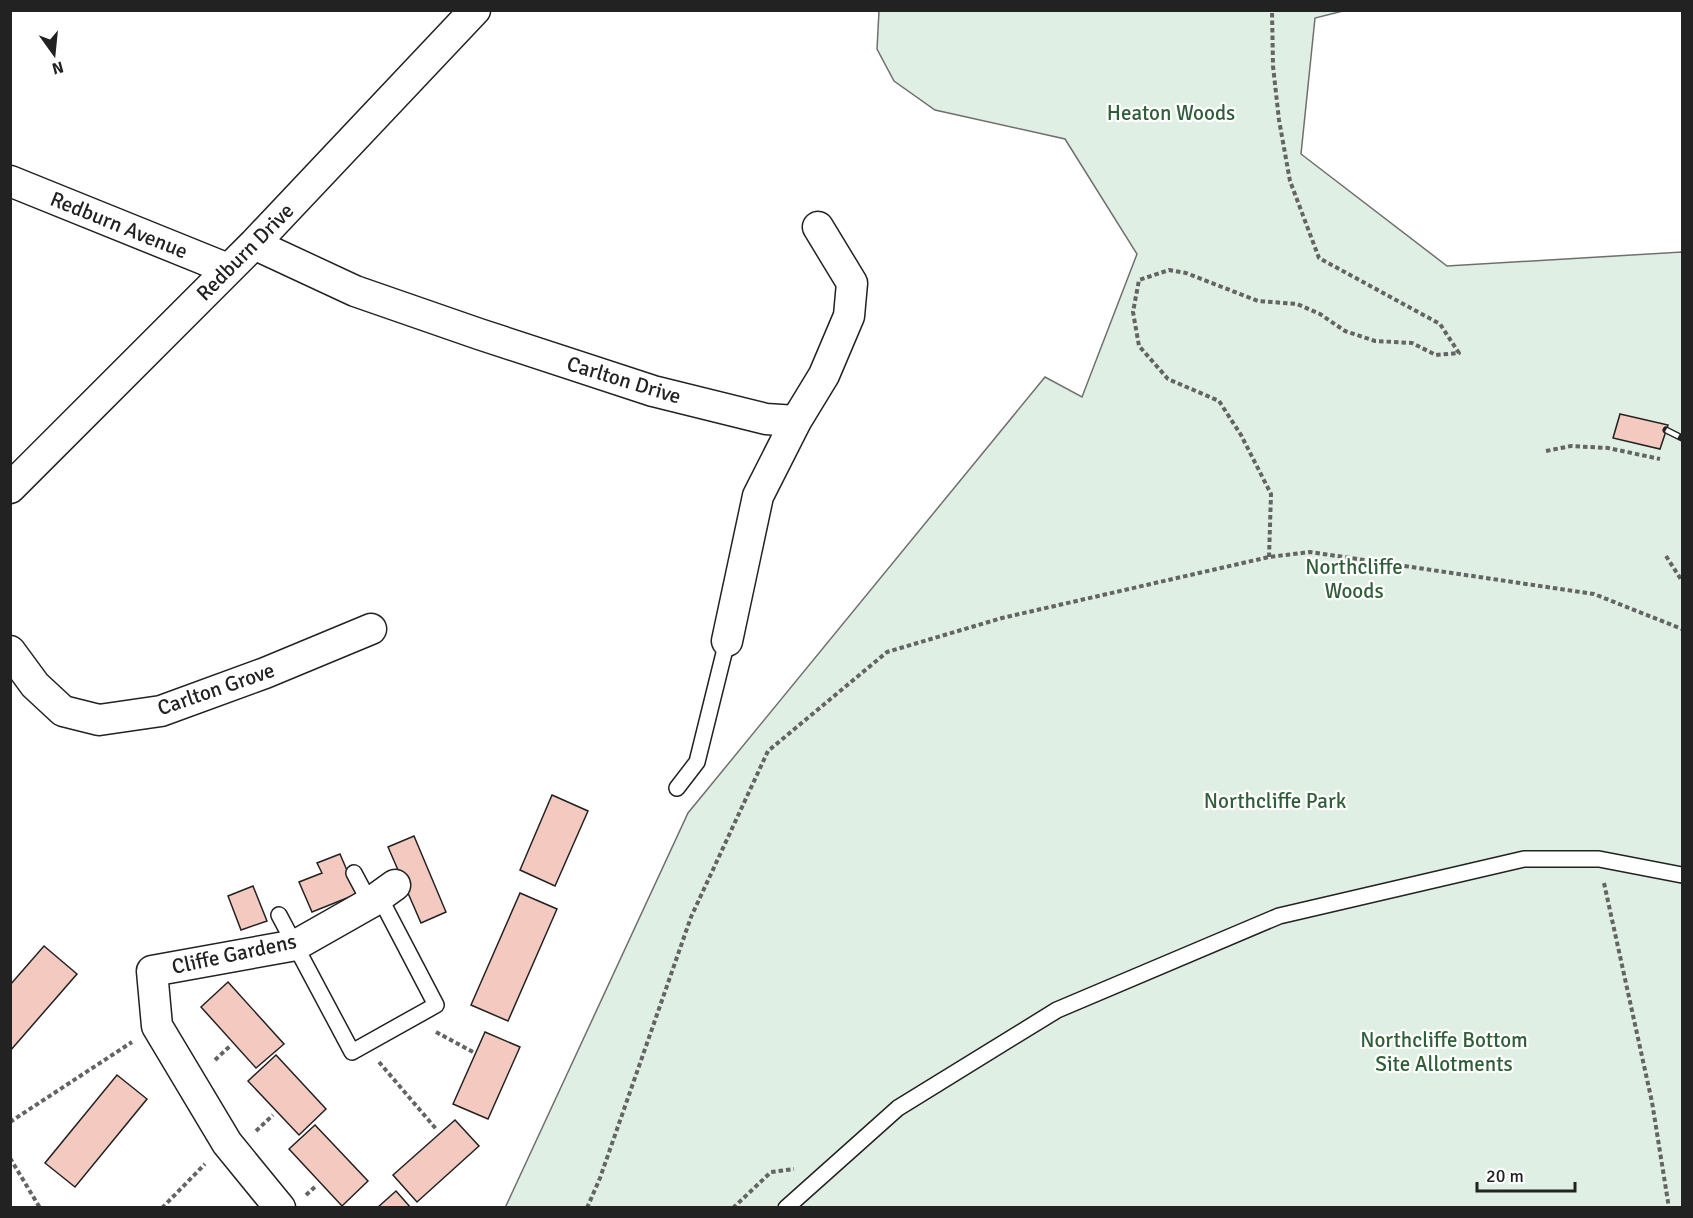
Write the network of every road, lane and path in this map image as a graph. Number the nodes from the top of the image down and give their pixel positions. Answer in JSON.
{"nodes":[{"id":1,"x":475,"y":10,"type":"edge"},
{"id":2,"x":1272,"y":10,"type":"edge"},
{"id":3,"x":10,"y":182,"type":"edge"},
{"id":4,"x":818,"y":227,"type":"dead end"},
{"id":5,"x":254,"y":244,"type":"junction"},
{"id":6,"x":228,"y":269,"type":"junction"},
{"id":7,"x":796,"y":421,"type":"junction"},
{"id":8,"x":1546,"y":451,"type":"dead end"},
{"id":9,"x":1660,"y":459,"type":"dead end"},
{"id":10,"x":10,"y":488,"type":"edge"},
{"id":11,"x":1666,"y":556,"type":"dead end"},
{"id":12,"x":1269,"y":557,"type":"junction"},
{"id":13,"x":1683,"y":581,"type":"edge"},
{"id":14,"x":371,"y":629,"type":"dead end"},
{"id":15,"x":1683,"y":629,"type":"edge"},
{"id":16,"x":727,"y":641,"type":"joint"},
{"id":17,"x":10,"y":651,"type":"edge"},
{"id":18,"x":677,"y":788,"type":"dead end"},
{"id":19,"x":1599,"y":859,"type":"junction"},
{"id":20,"x":354,"y":873,"type":"dead end"},
{"id":21,"x":1683,"y":875,"type":"edge"},
{"id":22,"x":381,"y":894,"type":"junction"},
{"id":23,"x":279,"y":915,"type":"dead end"},
{"id":24,"x":296,"y":945,"type":"junction"},
{"id":25,"x":412,"y":1019,"type":"junction"},
{"id":26,"x":158,"y":1026,"type":"junction"},
{"id":27,"x":365,"y":1045,"type":"junction"},
{"id":28,"x":473,"y":1052,"type":"dead end"},
{"id":29,"x":10,"y":1122,"type":"edge"},
{"id":30,"x":437,"y":1130,"type":"dead end"},
{"id":31,"x":227,"y":1143,"type":"junction"},
{"id":32,"x":10,"y":1158,"type":"edge"},
{"id":33,"x":40,"y":1208,"type":"edge"},
{"id":34,"x":162,"y":1208,"type":"edge"},
{"id":35,"x":280,"y":1208,"type":"edge"},
{"id":36,"x":587,"y":1208,"type":"edge"},
{"id":37,"x":786,"y":1208,"type":"edge"},
{"id":38,"x":1669,"y":1208,"type":"edge"}],
"edges":[{"from":1,"to":5,"type":"street","name":"Redburn Drive"},
{"from":2,"to":12,"type":"path"},
{"from":3,"to":6,"type":"street","name":"Redburn Avenue"},
{"from":4,"to":7,"type":"street"},
{"from":5,"to":6,"type":"street","name":"Redburn Drive"},
{"from":5,"to":7,"type":"street","name":"Carlton Drive"},
{"from":6,"to":10,"type":"street","name":"Redburn Drive"},
{"from":7,"to":16,"type":"street"},
{"from":8,"to":9,"type":"path"},
{"from":11,"to":13,"type":"path"},
{"from":12,"to":15,"type":"path"},
{"from":12,"to":36,"type":"path"},
{"from":14,"to":17,"type":"street","name":"Carlton Grove"},
{"from":16,"to":18,"type":"lane"},
{"from":19,"to":21,"type":"lane"},
{"from":19,"to":37,"type":"lane"},
{"from":19,"to":38,"type":"path"},
{"from":20,"to":22,"type":"lane"},
{"from":22,"to":24,"type":"street","name":"Cliffe Gardens"},
{"from":22,"to":25,"type":"lane"},
{"from":23,"to":24,"type":"lane"},
{"from":24,"to":26,"type":"street","name":"Cliffe Gardens"},
{"from":24,"to":27,"type":"lane"},
{"from":25,"to":27,"type":"lane"},
{"from":25,"to":28,"type":"path"},
{"from":26,"to":29,"type":"path"},
{"from":26,"to":31,"type":"street","name":"Cliffe Gardens"},
{"from":27,"to":30,"type":"path"},
{"from":31,"to":34,"type":"path"},
{"from":31,"to":35,"type":"street","name":"Cliffe Gardens"},
{"from":32,"to":33,"type":"path"}]}
